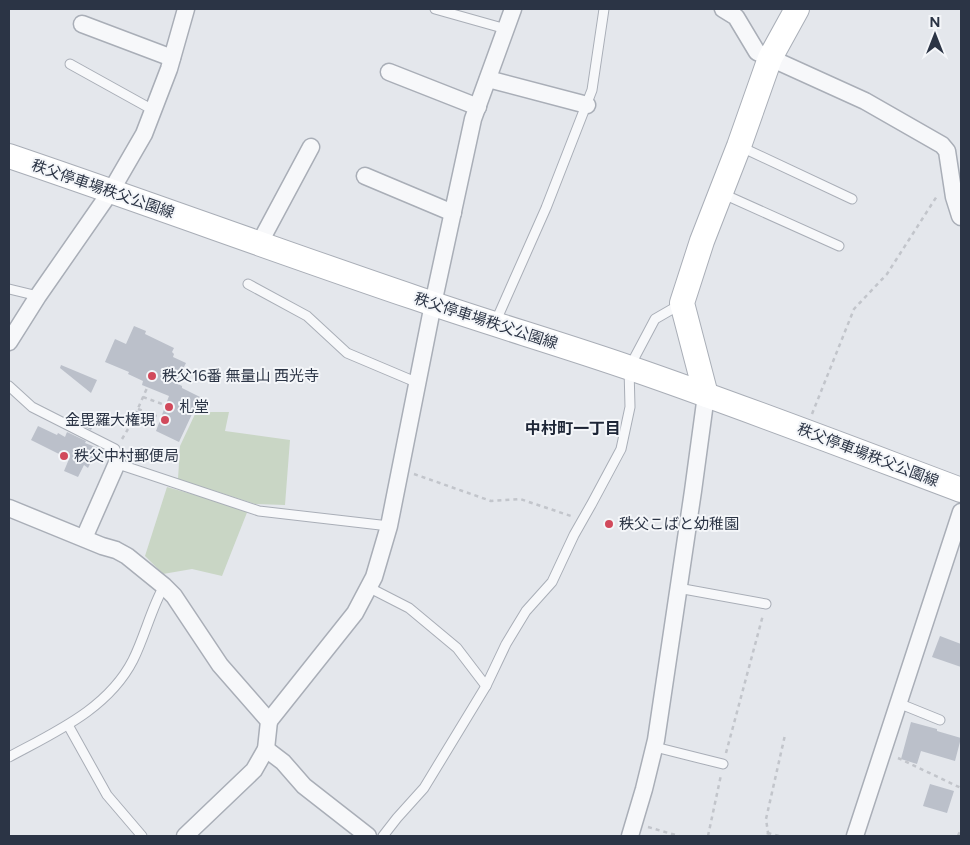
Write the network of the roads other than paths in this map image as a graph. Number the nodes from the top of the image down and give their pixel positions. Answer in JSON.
{"nodes":[{"id":1,"x":186,"y":9,"type":"edge"},
{"id":2,"x":435,"y":9,"type":"edge"},
{"id":3,"x":513,"y":9,"type":"edge"},
{"id":4,"x":604,"y":9,"type":"edge"},
{"id":5,"x":723,"y":9,"type":"edge"},
{"id":6,"x":797,"y":9,"type":"edge"},
{"id":7,"x":82,"y":24,"type":"dead end"},
{"id":8,"x":506,"y":29,"type":"junction"},
{"id":9,"x":172,"y":58,"type":"junction"},
{"id":10,"x":770,"y":58,"type":"junction"},
{"id":11,"x":70,"y":64,"type":"dead end"},
{"id":12,"x":389,"y":72,"type":"dead end"},
{"id":13,"x":488,"y":79,"type":"junction"},
{"id":14,"x":586,"y":105,"type":"junction"},
{"id":15,"x":478,"y":106,"type":"junction"},
{"id":16,"x":153,"y":110,"type":"junction"},
{"id":17,"x":739,"y":146,"type":"junction"},
{"id":18,"x":311,"y":147,"type":"dead end"},
{"id":19,"x":9,"y":156,"type":"edge"},
{"id":20,"x":365,"y":176,"type":"dead end"},
{"id":21,"x":110,"y":191,"type":"junction"},
{"id":22,"x":721,"y":192,"type":"junction"},
{"id":23,"x":852,"y":199,"type":"dead end"},
{"id":24,"x":453,"y":213,"type":"junction"},
{"id":25,"x":961,"y":217,"type":"edge"},
{"id":26,"x":259,"y":244,"type":"junction"},
{"id":27,"x":839,"y":246,"type":"dead end"},
{"id":28,"x":248,"y":284,"type":"dead end"},
{"id":29,"x":9,"y":289,"type":"edge"},
{"id":30,"x":38,"y":296,"type":"junction"},
{"id":31,"x":682,"y":303,"type":"junction"},
{"id":32,"x":433,"y":304,"type":"junction"},
{"id":33,"x":494,"y":324,"type":"junction"},
{"id":34,"x":9,"y":342,"type":"edge"},
{"id":35,"x":629,"y":368,"type":"junction"},
{"id":36,"x":418,"y":383,"type":"junction"},
{"id":37,"x":9,"y":386,"type":"edge"},
{"id":38,"x":706,"y":394,"type":"junction"},
{"id":39,"x":117,"y":463,"type":"junction"},
{"id":40,"x":961,"y":490,"type":"edge"},
{"id":41,"x":9,"y":508,"type":"edge"},
{"id":42,"x":961,"y":512,"type":"edge"},
{"id":43,"x":389,"y":526,"type":"junction"},
{"id":44,"x":84,"y":538,"type":"junction"},
{"id":45,"x":164,"y":586,"type":"junction"},
{"id":46,"x":368,"y":587,"type":"junction"},
{"id":47,"x":678,"y":588,"type":"junction"},
{"id":48,"x":766,"y":604,"type":"road end"},
{"id":49,"x":486,"y":686,"type":"junction"},
{"id":50,"x":898,"y":703,"type":"junction"},
{"id":51,"x":940,"y":720,"type":"dead end"},
{"id":52,"x":269,"y":721,"type":"junction"},
{"id":53,"x":68,"y":725,"type":"junction"},
{"id":54,"x":654,"y":747,"type":"junction"},
{"id":55,"x":266,"y":749,"type":"junction"},
{"id":56,"x":9,"y":757,"type":"edge"},
{"id":57,"x":723,"y":764,"type":"road end"},
{"id":58,"x":632,"y":830,"type":"edge"},
{"id":59,"x":142,"y":836,"type":"edge"},
{"id":60,"x":185,"y":836,"type":"edge"},
{"id":61,"x":368,"y":836,"type":"edge"},
{"id":62,"x":383,"y":836,"type":"edge"},
{"id":63,"x":855,"y":836,"type":"edge"}],
"edges":[{"from":1,"to":9,"type":"street"},
{"from":2,"to":8,"type":"lane"},
{"from":3,"to":8,"type":"street"},
{"from":4,"to":14,"type":"lane"},
{"from":5,"to":10,"type":"street"},
{"from":6,"to":10,"type":"main road"},
{"from":7,"to":9,"type":"street"},
{"from":8,"to":13,"type":"street"},
{"from":9,"to":16,"type":"street"},
{"from":10,"to":17,"type":"main road"},
{"from":10,"to":25,"type":"street"},
{"from":11,"to":16,"type":"lane"},
{"from":12,"to":15,"type":"street"},
{"from":13,"to":14,"type":"street"},
{"from":13,"to":15,"type":"street"},
{"from":14,"to":33,"type":"lane"},
{"from":15,"to":24,"type":"street"},
{"from":16,"to":21,"type":"street"},
{"from":17,"to":22,"type":"main road"},
{"from":17,"to":23,"type":"lane"},
{"from":18,"to":26,"type":"street"},
{"from":19,"to":21,"type":"main road","name":"秩父停車場秩父公園線"},
{"from":20,"to":24,"type":"street"},
{"from":21,"to":26,"type":"main road","name":"秩父停車場秩父公園線"},
{"from":21,"to":30,"type":"street"},
{"from":22,"to":27,"type":"lane"},
{"from":22,"to":31,"type":"main road"},
{"from":24,"to":32,"type":"street"},
{"from":26,"to":32,"type":"main road","name":"秩父停車場秩父公園線"},
{"from":28,"to":36,"type":"lane"},
{"from":29,"to":30,"type":"lane"},
{"from":30,"to":34,"type":"street"},
{"from":31,"to":35,"type":"lane"},
{"from":31,"to":38,"type":"main road"},
{"from":32,"to":33,"type":"main road","name":"秩父停車場秩父公園線"},
{"from":32,"to":36,"type":"street"},
{"from":33,"to":35,"type":"main road","name":"秩父停車場秩父公園線"},
{"from":35,"to":38,"type":"main road","name":"秩父停車場秩父公園線"},
{"from":35,"to":49,"type":"lane"},
{"from":36,"to":43,"type":"street"},
{"from":37,"to":39,"type":"lane"},
{"from":38,"to":40,"type":"main road","name":"秩父停車場秩父公園線"},
{"from":38,"to":47,"type":"street"},
{"from":39,"to":43,"type":"lane"},
{"from":39,"to":44,"type":"street"},
{"from":41,"to":44,"type":"street"},
{"from":42,"to":50,"type":"street"},
{"from":43,"to":46,"type":"street"},
{"from":44,"to":45,"type":"street"},
{"from":45,"to":52,"type":"street"},
{"from":45,"to":53,"type":"lane"},
{"from":46,"to":49,"type":"lane"},
{"from":46,"to":52,"type":"street"},
{"from":47,"to":48,"type":"lane"},
{"from":47,"to":54,"type":"street"},
{"from":49,"to":62,"type":"lane"},
{"from":50,"to":51,"type":"lane"},
{"from":50,"to":63,"type":"street"},
{"from":52,"to":55,"type":"street"},
{"from":53,"to":56,"type":"lane"},
{"from":53,"to":59,"type":"lane"},
{"from":54,"to":57,"type":"lane"},
{"from":54,"to":58,"type":"street"},
{"from":55,"to":60,"type":"street"},
{"from":55,"to":61,"type":"street"}]}
